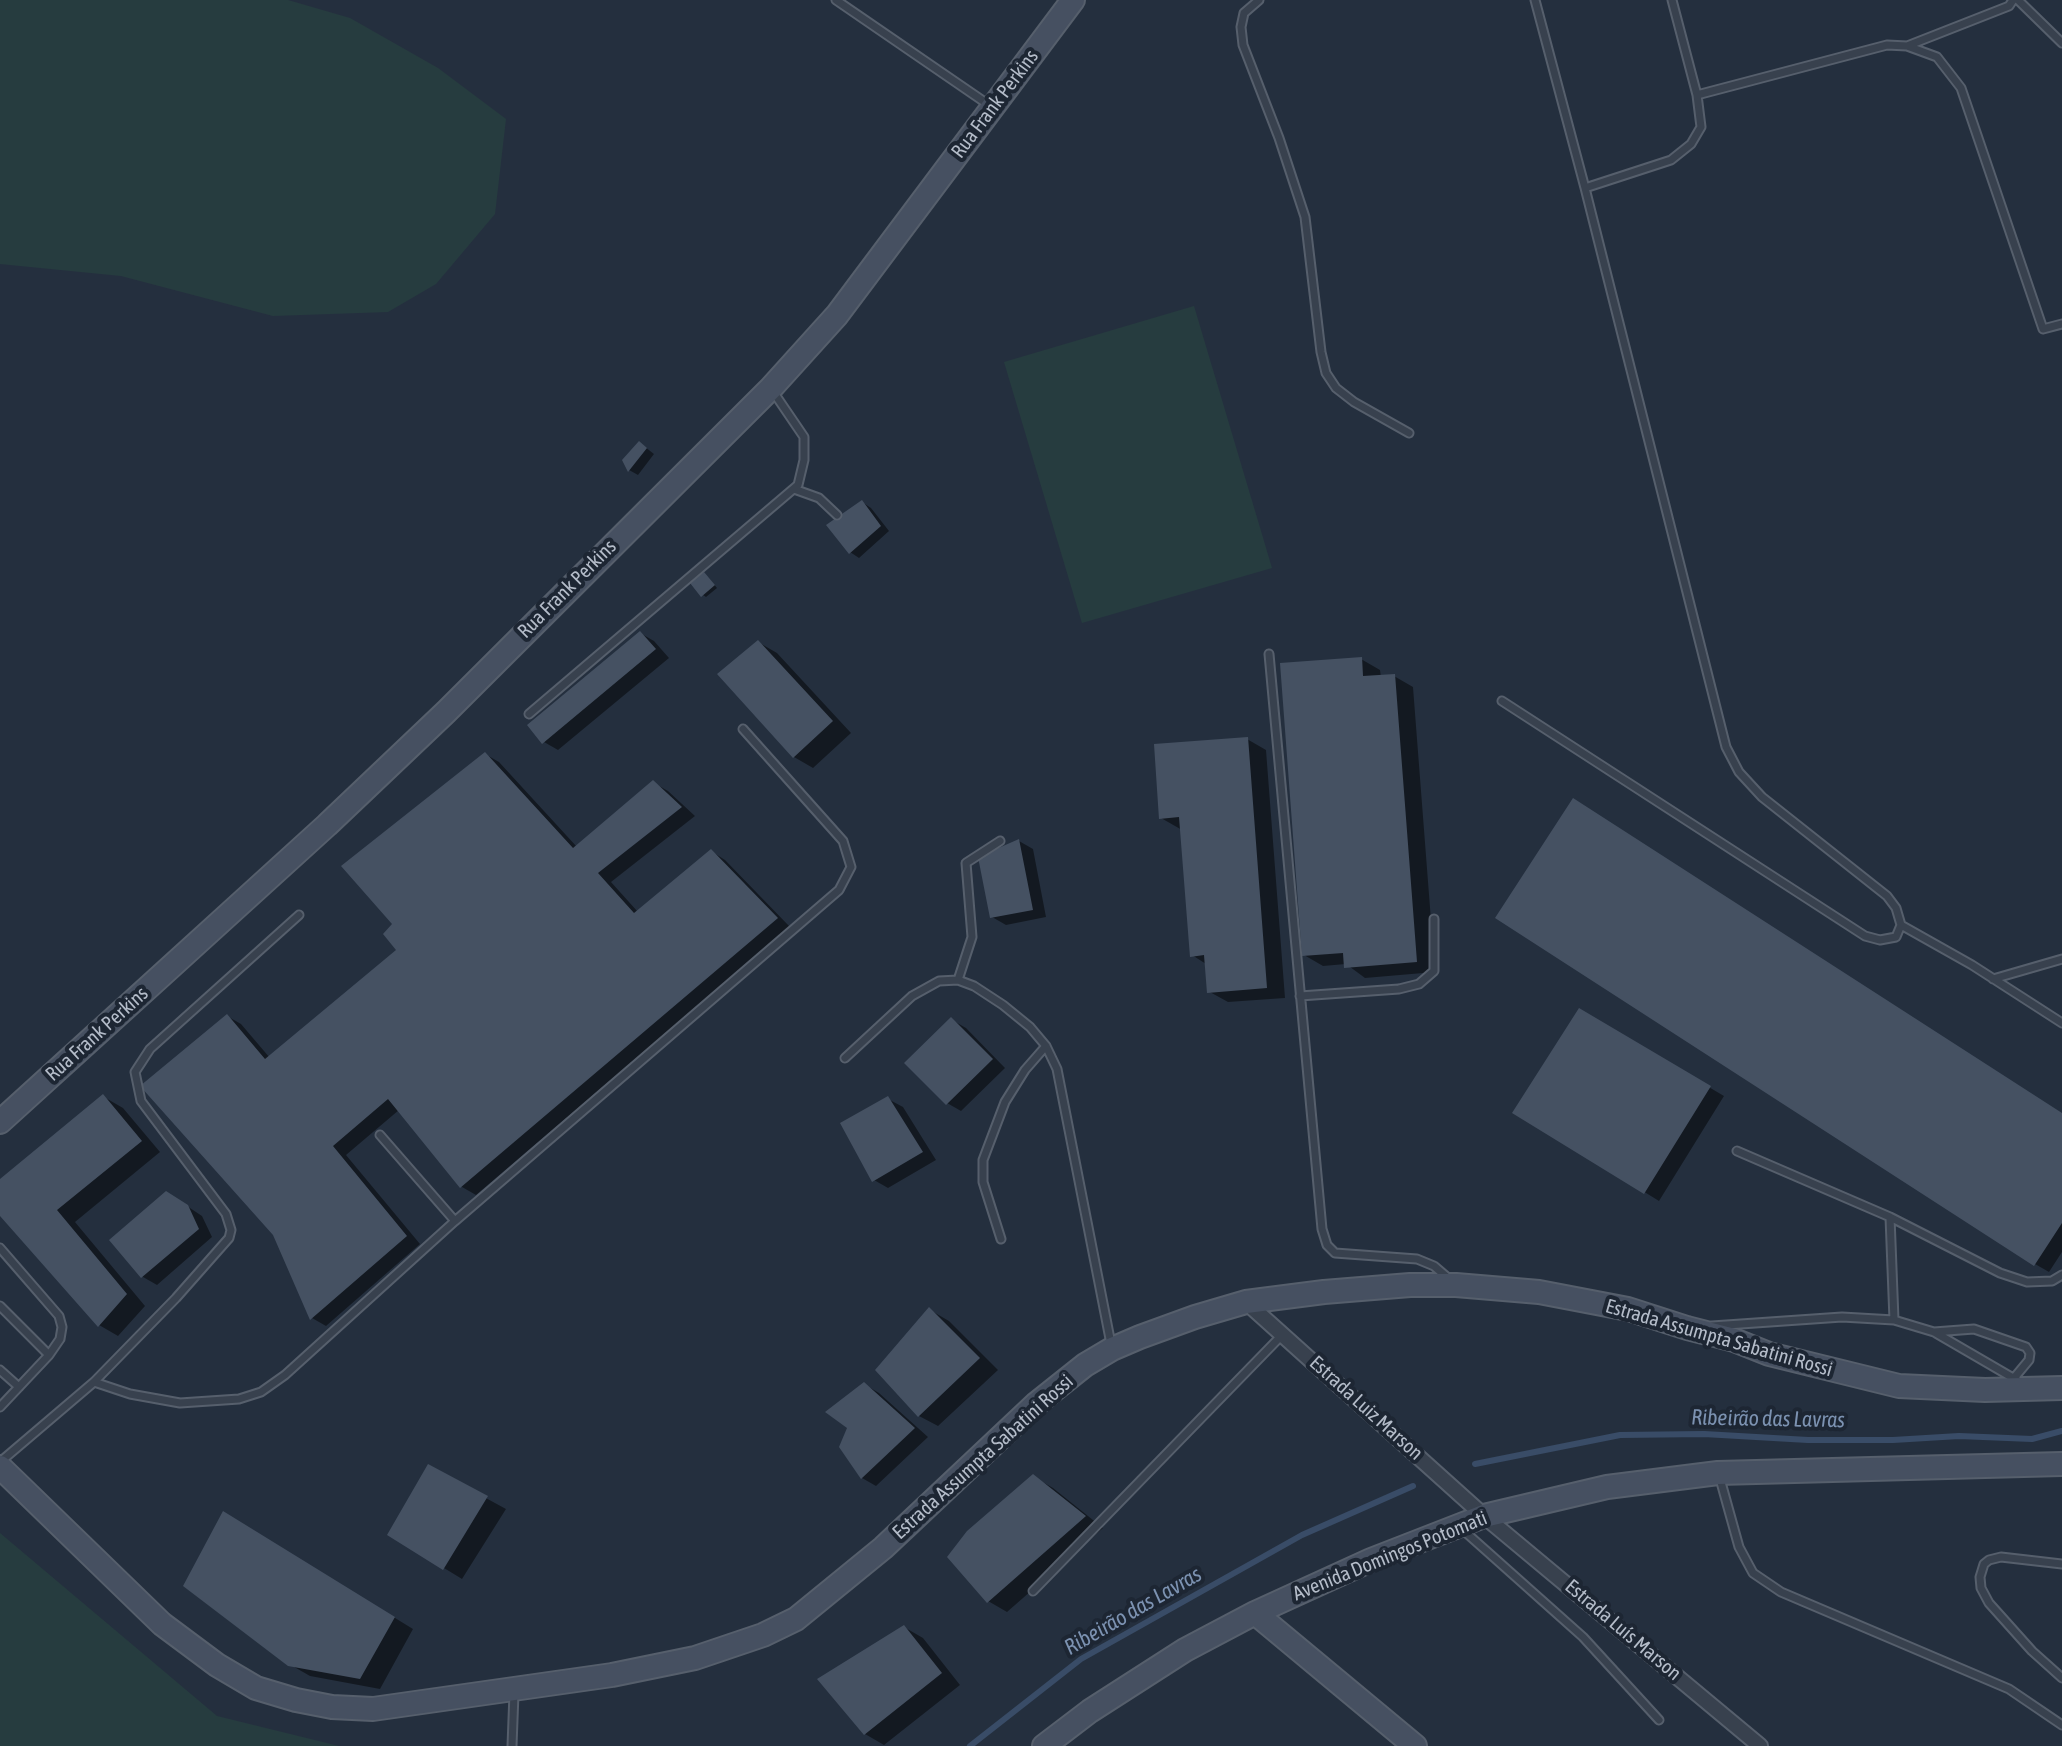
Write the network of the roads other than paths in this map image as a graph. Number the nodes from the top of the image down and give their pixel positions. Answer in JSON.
{"nodes":[{"id":1,"x":836,"y":0,"type":"edge"},
{"id":2,"x":1073,"y":0,"type":"edge"},
{"id":3,"x":1259,"y":0,"type":"edge"},
{"id":4,"x":1535,"y":0,"type":"edge"},
{"id":5,"x":1672,"y":0,"type":"edge"},
{"id":6,"x":2016,"y":0,"type":"edge"},
{"id":7,"x":2062,"y":43,"type":"edge"},
{"id":8,"x":1907,"y":46,"type":"junction"},
{"id":9,"x":1697,"y":95,"type":"junction"},
{"id":10,"x":992,"y":107,"type":"junction"},
{"id":11,"x":1585,"y":188,"type":"junction"},
{"id":12,"x":2062,"y":324,"type":"edge"},
{"id":13,"x":771,"y":388,"type":"junction"},
{"id":14,"x":1409,"y":433,"type":"dead end"},
{"id":15,"x":794,"y":489,"type":"junction"},
{"id":16,"x":837,"y":515,"type":"dead end"},
{"id":17,"x":1269,"y":654,"type":"dead end"},
{"id":18,"x":1502,"y":701,"type":"dead end"},
{"id":19,"x":529,"y":714,"type":"dead end"},
{"id":20,"x":743,"y":729,"type":"dead end"},
{"id":21,"x":1000,"y":841,"type":"dead end"},
{"id":22,"x":299,"y":915,"type":"dead end"},
{"id":23,"x":1434,"y":919,"type":"dead end"},
{"id":24,"x":1901,"y":925,"type":"junction"},
{"id":25,"x":2062,"y":959,"type":"edge"},
{"id":26,"x":1993,"y":979,"type":"junction"},
{"id":27,"x":958,"y":980,"type":"junction"},
{"id":28,"x":1300,"y":996,"type":"junction"},
{"id":29,"x":2062,"y":1023,"type":"edge"},
{"id":30,"x":1046,"y":1046,"type":"junction"},
{"id":31,"x":845,"y":1058,"type":"dead end"},
{"id":32,"x":0,"y":1122,"type":"edge"},
{"id":33,"x":380,"y":1135,"type":"dead end"},
{"id":34,"x":1737,"y":1151,"type":"dead end"},
{"id":35,"x":1890,"y":1217,"type":"junction"},
{"id":36,"x":455,"y":1221,"type":"junction"},
{"id":37,"x":1001,"y":1239,"type":"dead end"},
{"id":38,"x":0,"y":1248,"type":"edge"},
{"id":39,"x":2062,"y":1275,"type":"edge"},
{"id":40,"x":1456,"y":1285,"type":"junction"},
{"id":41,"x":1246,"y":1302,"type":"junction"},
{"id":42,"x":0,"y":1306,"type":"edge"},
{"id":43,"x":1894,"y":1320,"type":"junction"},
{"id":44,"x":1687,"y":1328,"type":"junction"},
{"id":45,"x":1934,"y":1332,"type":"junction"},
{"id":46,"x":1283,"y":1334,"type":"junction"},
{"id":47,"x":1112,"y":1349,"type":"junction"},
{"id":48,"x":49,"y":1355,"type":"junction"},
{"id":49,"x":0,"y":1370,"type":"edge"},
{"id":50,"x":94,"y":1382,"type":"junction"},
{"id":51,"x":2023,"y":1384,"type":"junction"},
{"id":52,"x":19,"y":1387,"type":"junction"},
{"id":53,"x":2062,"y":1388,"type":"edge"},
{"id":54,"x":0,"y":1407,"type":"edge"},
{"id":55,"x":0,"y":1464,"type":"edge"},
{"id":56,"x":2062,"y":1464,"type":"edge"},
{"id":57,"x":1718,"y":1473,"type":"junction"},
{"id":58,"x":1484,"y":1516,"type":"junction"},
{"id":59,"x":1458,"y":1526,"type":"junction"},
{"id":60,"x":2062,"y":1564,"type":"edge"},
{"id":61,"x":1033,"y":1591,"type":"dead end"},
{"id":62,"x":1255,"y":1613,"type":"junction"},
{"id":63,"x":2062,"y":1678,"type":"edge"},
{"id":64,"x":514,"y":1690,"type":"junction"},
{"id":65,"x":1659,"y":1720,"type":"dead end"},
{"id":66,"x":2062,"y":1725,"type":"edge"},
{"id":67,"x":512,"y":1746,"type":"edge"},
{"id":68,"x":1044,"y":1746,"type":"edge"},
{"id":69,"x":1415,"y":1746,"type":"edge"},
{"id":70,"x":1760,"y":1746,"type":"edge"}],
"edges":[{"from":1,"to":10,"type":"lane"},
{"from":2,"to":10,"type":"street","name":"Rua Frank Perkins"},
{"from":3,"to":14,"type":"lane"},
{"from":4,"to":11,"type":"lane"},
{"from":5,"to":9,"type":"lane"},
{"from":6,"to":7,"type":"lane"},
{"from":6,"to":8,"type":"lane"},
{"from":8,"to":9,"type":"lane"},
{"from":8,"to":12,"type":"lane"},
{"from":9,"to":11,"type":"lane"},
{"from":10,"to":13,"type":"street","name":"Rua Frank Perkins"},
{"from":11,"to":24,"type":"lane"},
{"from":13,"to":15,"type":"lane"},
{"from":13,"to":32,"type":"street","name":"Rua Frank Perkins"},
{"from":15,"to":16,"type":"lane"},
{"from":15,"to":19,"type":"lane"},
{"from":17,"to":28,"type":"lane"},
{"from":18,"to":24,"type":"lane"},
{"from":20,"to":36,"type":"lane"},
{"from":21,"to":27,"type":"lane"},
{"from":22,"to":50,"type":"lane"},
{"from":23,"to":28,"type":"lane"},
{"from":24,"to":26,"type":"lane"},
{"from":25,"to":26,"type":"lane"},
{"from":26,"to":29,"type":"lane"},
{"from":27,"to":30,"type":"lane"},
{"from":27,"to":31,"type":"lane"},
{"from":28,"to":40,"type":"lane"},
{"from":30,"to":37,"type":"lane"},
{"from":30,"to":47,"type":"lane"},
{"from":33,"to":36,"type":"lane"},
{"from":34,"to":35,"type":"lane"},
{"from":35,"to":39,"type":"lane"},
{"from":35,"to":43,"type":"lane"},
{"from":36,"to":50,"type":"lane"},
{"from":38,"to":48,"type":"lane"},
{"from":40,"to":41,"type":"street","name":"Estrada Assumpta Sabatini Rossi"},
{"from":40,"to":44,"type":"street","name":"Estrada Assumpta Sabatini Rossi"},
{"from":41,"to":46,"type":"street","name":"Estrada Luiz Marson"},
{"from":41,"to":47,"type":"street","name":"Estrada Assumpta Sabatini Rossi"},
{"from":42,"to":48,"type":"lane"},
{"from":43,"to":44,"type":"lane"},
{"from":43,"to":45,"type":"lane"},
{"from":44,"to":51,"type":"street","name":"Estrada Assumpta Sabatini Rossi"},
{"from":45,"to":51,"type":"lane"},
{"from":45,"to":51,"type":"lane"},
{"from":46,"to":58,"type":"street","name":"Estrada Luiz Marson"},
{"from":46,"to":61,"type":"lane"},
{"from":47,"to":64,"type":"street","name":"Estrada Assumpta Sabatini Rossi"},
{"from":48,"to":52,"type":"lane"},
{"from":49,"to":52,"type":"lane"},
{"from":50,"to":55,"type":"lane"},
{"from":51,"to":53,"type":"street","name":"Estrada Assumpta Sabatini Rossi"},
{"from":52,"to":54,"type":"lane"},
{"from":55,"to":64,"type":"street","name":"Estrada Assumpta Sabatini Rossi"},
{"from":56,"to":57,"type":"street","name":"Avenida Domingos Potomati"},
{"from":57,"to":58,"type":"street","name":"Avenida Domingos Potomati"},
{"from":57,"to":66,"type":"lane"},
{"from":58,"to":59,"type":"street","name":"Avenida Domingos Potomati"},
{"from":58,"to":70,"type":"street","name":"Estrada Luís Marson"},
{"from":59,"to":62,"type":"street","name":"Avenida Domingos Potomati"},
{"from":59,"to":65,"type":"lane"},
{"from":60,"to":63,"type":"lane"},
{"from":62,"to":68,"type":"street","name":"Avenida Domingos Potomati"},
{"from":62,"to":69,"type":"street"},
{"from":64,"to":67,"type":"lane"}]}
